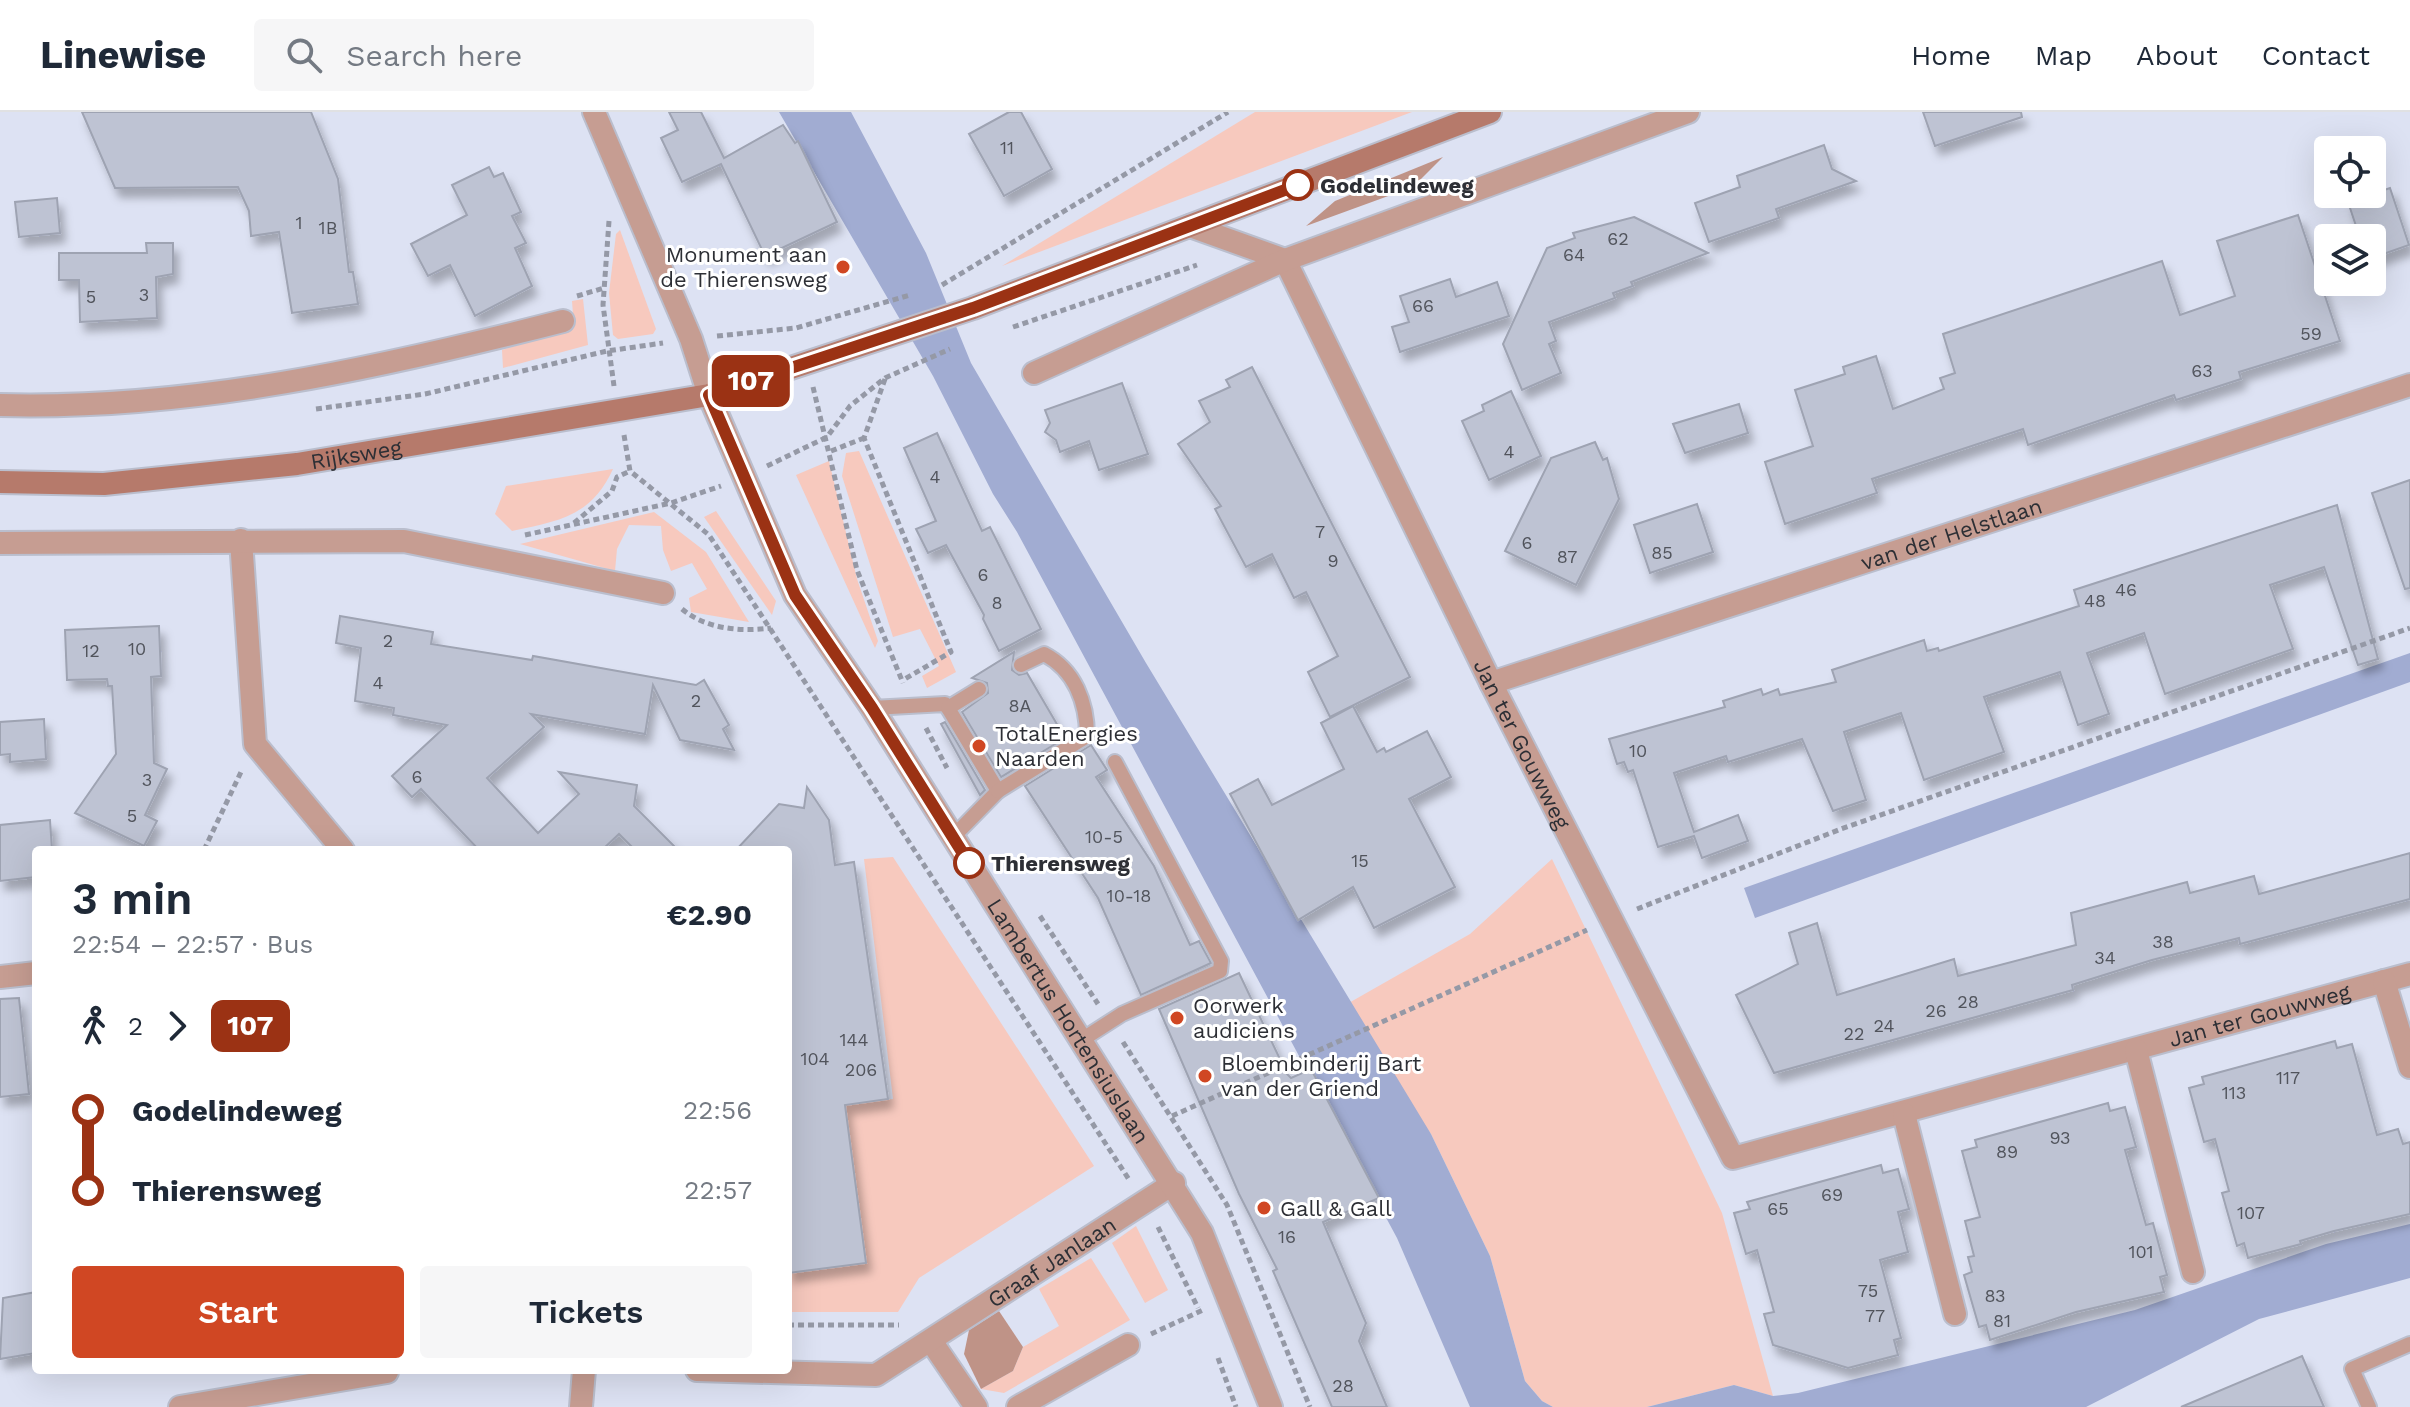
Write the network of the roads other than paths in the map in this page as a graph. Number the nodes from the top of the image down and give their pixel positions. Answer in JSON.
{"nodes":[{"id":1,"x":594,"y":112,"type":"edge"},
{"id":2,"x":1490,"y":112,"type":"edge"},
{"id":3,"x":1688,"y":112,"type":"edge"},
{"id":4,"x":1190,"y":226,"type":"junction"},
{"id":5,"x":1285,"y":260,"type":"junction"},
{"id":6,"x":563,"y":321,"type":"dead end"},
{"id":7,"x":1034,"y":373,"type":"dead end"},
{"id":8,"x":2410,"y":385,"type":"edge"},
{"id":9,"x":709,"y":395,"type":"junction"},
{"id":10,"x":0,"y":405,"type":"edge"},
{"id":11,"x":0,"y":482,"type":"edge"},
{"id":12,"x":241,"y":540,"type":"junction"},
{"id":13,"x":0,"y":543,"type":"edge"},
{"id":14,"x":663,"y":593,"type":"road end"},
{"id":15,"x":1021,"y":665,"type":"dead end"},
{"id":16,"x":1491,"y":683,"type":"junction"},
{"id":17,"x":979,"y":689,"type":"dead end"},
{"id":18,"x":872,"y":708,"type":"junction"},
{"id":19,"x":948,"y":708,"type":"junction"},
{"id":20,"x":1115,"y":762,"type":"dead end"},
{"id":21,"x":998,"y":791,"type":"junction"},
{"id":22,"x":953,"y":837,"type":"junction"},
{"id":23,"x":340,"y":846,"type":"edge"},
{"id":24,"x":32,"y":973,"type":"edge"},
{"id":25,"x":2410,"y":974,"type":"edge"},
{"id":26,"x":0,"y":977,"type":"edge"},
{"id":27,"x":2384,"y":981,"type":"junction"},
{"id":28,"x":1080,"y":1041,"type":"junction"},
{"id":29,"x":2136,"y":1050,"type":"junction"},
{"id":30,"x":2410,"y":1067,"type":"edge"},
{"id":31,"x":1904,"y":1114,"type":"junction"},
{"id":32,"x":1174,"y":1183,"type":"junction"},
{"id":33,"x":2193,"y":1272,"type":"dead end"},
{"id":34,"x":1955,"y":1314,"type":"dead end"},
{"id":35,"x":931,"y":1341,"type":"junction"},
{"id":36,"x":2410,"y":1344,"type":"edge"},
{"id":37,"x":1128,"y":1345,"type":"road end"},
{"id":38,"x":792,"y":1373,"type":"edge"},
{"id":39,"x":375,"y":1374,"type":"edge"},
{"id":40,"x":584,"y":1374,"type":"edge"},
{"id":41,"x":180,"y":1407,"type":"edge"},
{"id":42,"x":581,"y":1407,"type":"edge"},
{"id":43,"x":976,"y":1407,"type":"edge"},
{"id":44,"x":1018,"y":1407,"type":"edge"},
{"id":45,"x":1271,"y":1407,"type":"edge"},
{"id":46,"x":2369,"y":1407,"type":"edge"}],
"edges":[{"from":1,"to":9,"type":"street"},
{"from":2,"to":4,"type":"main road"},
{"from":3,"to":5,"type":"street"},
{"from":4,"to":5,"type":"street"},
{"from":4,"to":9,"type":"main road"},
{"from":5,"to":7,"type":"street"},
{"from":5,"to":16,"type":"street","name":"Jan ter Gouwweg"},
{"from":6,"to":10,"type":"street"},
{"from":8,"to":16,"type":"street","name":"van der Helstlaan"},
{"from":9,"to":11,"type":"main road","name":"Rijksweg"},
{"from":9,"to":18,"type":"street","name":"Lambertus Hortensiuslaan"},
{"from":12,"to":13,"type":"street"},
{"from":12,"to":14,"type":"street"},
{"from":12,"to":23,"type":"street"},
{"from":15,"to":21,"type":"lane"},
{"from":16,"to":31,"type":"street","name":"Jan ter Gouwweg"},
{"from":17,"to":19,"type":"lane"},
{"from":18,"to":19,"type":"lane"},
{"from":18,"to":22,"type":"street","name":"Lambertus Hortensiuslaan"},
{"from":19,"to":21,"type":"lane"},
{"from":20,"to":28,"type":"lane"},
{"from":21,"to":22,"type":"lane"},
{"from":22,"to":28,"type":"street","name":"Lambertus Hortensiuslaan"},
{"from":24,"to":26,"type":"street"},
{"from":25,"to":27,"type":"street","name":"Jan ter Gouwweg"},
{"from":27,"to":29,"type":"street","name":"Jan ter Gouwweg"},
{"from":27,"to":30,"type":"street"},
{"from":28,"to":32,"type":"street","name":"Lambertus Hortensiuslaan"},
{"from":29,"to":31,"type":"street","name":"Jan ter Gouwweg"},
{"from":29,"to":33,"type":"street"},
{"from":31,"to":34,"type":"street"},
{"from":32,"to":35,"type":"street","name":"Graaf Janlaan"},
{"from":32,"to":45,"type":"street","name":"Lambertus Hortensiuslaan"},
{"from":35,"to":38,"type":"street","name":"Graaf Janlaan"},
{"from":35,"to":43,"type":"street"},
{"from":36,"to":46,"type":"lane"},
{"from":37,"to":44,"type":"street"},
{"from":39,"to":41,"type":"street"},
{"from":40,"to":42,"type":"street"}]}
